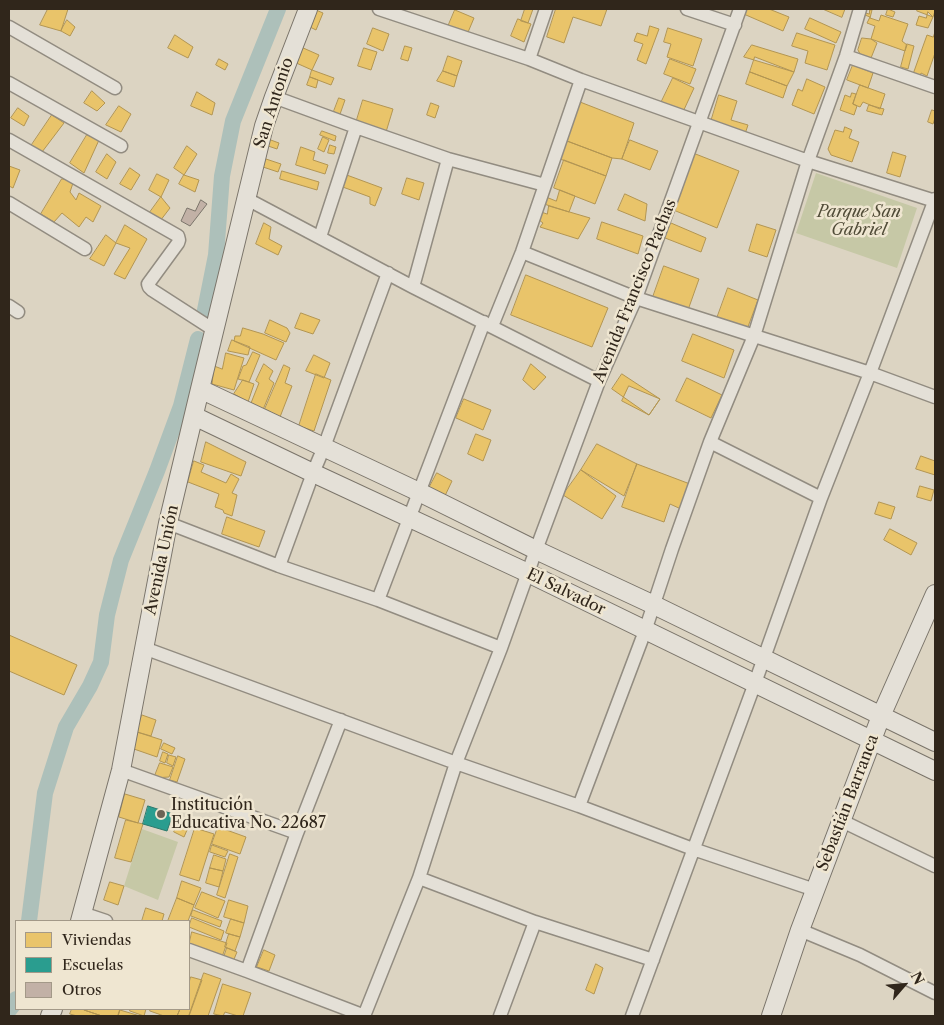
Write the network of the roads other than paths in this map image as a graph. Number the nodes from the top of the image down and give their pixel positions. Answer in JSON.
{"nodes":[{"id":1,"x":308,"y":9,"type":"edge"},
{"id":2,"x":379,"y":9,"type":"edge"},
{"id":3,"x":546,"y":9,"type":"edge"},
{"id":4,"x":687,"y":9,"type":"edge"},
{"id":5,"x":740,"y":9,"type":"edge"},
{"id":6,"x":860,"y":9,"type":"edge"},
{"id":7,"x":735,"y":25,"type":"junction"},
{"id":8,"x":9,"y":26,"type":"edge"},
{"id":9,"x":846,"y":56,"type":"junction"},
{"id":10,"x":529,"y":59,"type":"junction"},
{"id":11,"x":581,"y":80,"type":"junction"},
{"id":12,"x":9,"y":83,"type":"edge"},
{"id":13,"x":935,"y":87,"type":"edge"},
{"id":14,"x":115,"y":88,"type":"dead end"},
{"id":15,"x":274,"y":97,"type":"junction"},
{"id":16,"x":700,"y":123,"type":"junction"},
{"id":17,"x":356,"y":127,"type":"junction"},
{"id":18,"x":9,"y":140,"type":"edge"},
{"id":19,"x":122,"y":146,"type":"dead end"},
{"id":20,"x":448,"y":159,"type":"junction"},
{"id":21,"x":808,"y":161,"type":"junction"},
{"id":22,"x":545,"y":185,"type":"junction"},
{"id":23,"x":247,"y":199,"type":"junction"},
{"id":24,"x":935,"y":200,"type":"edge"},
{"id":25,"x":9,"y":203,"type":"edge"},
{"id":26,"x":320,"y":237,"type":"junction"},
{"id":27,"x":85,"y":249,"type":"dead end"},
{"id":28,"x":522,"y":252,"type":"junction"},
{"id":29,"x":388,"y":273,"type":"junction"},
{"id":30,"x":413,"y":287,"type":"junction"},
{"id":31,"x":636,"y":298,"type":"junction"},
{"id":32,"x":488,"y":324,"type":"junction"},
{"id":33,"x":214,"y":330,"type":"junction"},
{"id":34,"x":754,"y":336,"type":"junction"},
{"id":35,"x":870,"y":373,"type":"junction"},
{"id":36,"x":599,"y":381,"type":"junction"},
{"id":37,"x":200,"y":389,"type":"junction"},
{"id":38,"x":935,"y":397,"type":"edge"},
{"id":39,"x":194,"y":416,"type":"junction"},
{"id":40,"x":710,"y":442,"type":"junction"},
{"id":41,"x":324,"y":447,"type":"junction"},
{"id":42,"x":313,"y":473,"type":"junction"},
{"id":43,"x":419,"y":492,"type":"junction"},
{"id":44,"x":821,"y":498,"type":"junction"},
{"id":45,"x":410,"y":517,"type":"junction"},
{"id":46,"x":168,"y":523,"type":"junction"},
{"id":47,"x":536,"y":550,"type":"junction"},
{"id":48,"x":279,"y":566,"type":"junction"},
{"id":49,"x":528,"y":573,"type":"junction"},
{"id":50,"x":935,"y":594,"type":"edge"},
{"id":51,"x":378,"y":600,"type":"junction"},
{"id":52,"x":654,"y":605,"type":"junction"},
{"id":53,"x":645,"y":631,"type":"junction"},
{"id":54,"x":144,"y":648,"type":"junction"},
{"id":55,"x":501,"y":648,"type":"junction"},
{"id":56,"x":764,"y":658,"type":"junction"},
{"id":57,"x":755,"y":683,"type":"junction"},
{"id":58,"x":881,"y":716,"type":"junction"},
{"id":59,"x":341,"y":720,"type":"junction"},
{"id":60,"x":872,"y":740,"type":"junction"},
{"id":61,"x":935,"y":742,"type":"edge"},
{"id":62,"x":456,"y":763,"type":"junction"},
{"id":63,"x":121,"y":770,"type":"junction"},
{"id":64,"x":935,"y":771,"type":"edge"},
{"id":65,"x":579,"y":806,"type":"junction"},
{"id":66,"x":842,"y":821,"type":"junction"},
{"id":67,"x":297,"y":833,"type":"junction"},
{"id":68,"x":693,"y":849,"type":"junction"},
{"id":69,"x":935,"y":866,"type":"edge"},
{"id":70,"x":419,"y":878,"type":"junction"},
{"id":71,"x":815,"y":890,"type":"junction"},
{"id":72,"x":81,"y":917,"type":"edge"},
{"id":73,"x":100,"y":920,"type":"edge"},
{"id":74,"x":535,"y":922,"type":"junction"},
{"id":75,"x":800,"y":930,"type":"junction"},
{"id":76,"x":190,"y":950,"type":"edge"},
{"id":77,"x":652,"y":960,"type":"junction"},
{"id":78,"x":247,"y":971,"type":"junction"},
{"id":79,"x":935,"y":993,"type":"edge"},
{"id":80,"x":364,"y":1016,"type":"edge"},
{"id":81,"x":500,"y":1016,"type":"edge"},
{"id":82,"x":632,"y":1016,"type":"edge"},
{"id":83,"x":771,"y":1016,"type":"edge"}],
"edges":[{"from":1,"to":15,"type":"street","name":"San Antonio"},
{"from":2,"to":10,"type":"street"},
{"from":3,"to":10,"type":"street"},
{"from":4,"to":7,"type":"street"},
{"from":5,"to":7,"type":"street","name":"Avenida Francisco Pachas"},
{"from":6,"to":9,"type":"street"},
{"from":7,"to":16,"type":"street","name":"Avenida Francisco Pachas"},
{"from":8,"to":14,"type":"street"},
{"from":9,"to":13,"type":"street"},
{"from":9,"to":21,"type":"street"},
{"from":10,"to":11,"type":"street"},
{"from":11,"to":16,"type":"street"},
{"from":11,"to":22,"type":"street"},
{"from":12,"to":19,"type":"street"},
{"from":15,"to":17,"type":"street"},
{"from":15,"to":23,"type":"street","name":"San Antonio"},
{"from":16,"to":21,"type":"street"},
{"from":16,"to":31,"type":"street","name":"Avenida Francisco Pachas"},
{"from":17,"to":20,"type":"street"},
{"from":17,"to":26,"type":"street"},
{"from":18,"to":33,"type":"street"},
{"from":20,"to":22,"type":"street"},
{"from":20,"to":30,"type":"street"},
{"from":21,"to":24,"type":"street"},
{"from":21,"to":34,"type":"street"},
{"from":22,"to":28,"type":"street"},
{"from":23,"to":26,"type":"street"},
{"from":23,"to":33,"type":"street","name":"Avenida Unión"},
{"from":24,"to":35,"type":"street"},
{"from":25,"to":27,"type":"street"},
{"from":26,"to":29,"type":"street"},
{"from":28,"to":31,"type":"street"},
{"from":28,"to":32,"type":"street"},
{"from":29,"to":30,"type":"street"},
{"from":29,"to":41,"type":"street"},
{"from":30,"to":32,"type":"street"},
{"from":31,"to":34,"type":"street"},
{"from":31,"to":36,"type":"street","name":"Avenida Francisco Pachas"},
{"from":32,"to":36,"type":"street"},
{"from":32,"to":43,"type":"street"},
{"from":33,"to":37,"type":"street","name":"Avenida Unión"},
{"from":34,"to":35,"type":"street"},
{"from":34,"to":40,"type":"street"},
{"from":35,"to":38,"type":"street"},
{"from":35,"to":44,"type":"street"},
{"from":36,"to":47,"type":"street","name":"Avenida Francisco Pachas"},
{"from":37,"to":39,"type":"street","name":"Avenida Unión"},
{"from":37,"to":41,"type":"street","name":"El Salvador"},
{"from":39,"to":42,"type":"street","name":"El Salvador"},
{"from":39,"to":46,"type":"street","name":"Avenida Unión"},
{"from":40,"to":44,"type":"street"},
{"from":40,"to":52,"type":"street"},
{"from":41,"to":42,"type":"street"},
{"from":41,"to":43,"type":"street","name":"El Salvador"},
{"from":42,"to":45,"type":"street","name":"El Salvador"},
{"from":42,"to":48,"type":"street"},
{"from":43,"to":45,"type":"street"},
{"from":43,"to":47,"type":"street","name":"El Salvador"},
{"from":44,"to":56,"type":"street"},
{"from":45,"to":49,"type":"street","name":"El Salvador"},
{"from":45,"to":51,"type":"street"},
{"from":46,"to":48,"type":"street"},
{"from":46,"to":54,"type":"street","name":"Avenida Unión"},
{"from":47,"to":49,"type":"street","name":"Avenida Francisco Pachas"},
{"from":47,"to":52,"type":"street","name":"El Salvador"},
{"from":48,"to":51,"type":"street"},
{"from":49,"to":53,"type":"street","name":"El Salvador"},
{"from":49,"to":55,"type":"street","name":"Avenida Francisco Pachas"},
{"from":50,"to":58,"type":"street","name":"Sebastián Barranca"},
{"from":51,"to":55,"type":"street"},
{"from":52,"to":53,"type":"street"},
{"from":52,"to":56,"type":"street","name":"El Salvador"},
{"from":53,"to":57,"type":"street","name":"El Salvador"},
{"from":53,"to":65,"type":"street"},
{"from":54,"to":59,"type":"street"},
{"from":54,"to":63,"type":"street","name":"Avenida Unión"},
{"from":55,"to":62,"type":"street","name":"Avenida Francisco Pachas"},
{"from":56,"to":57,"type":"street"},
{"from":56,"to":58,"type":"street","name":"El Salvador"},
{"from":57,"to":60,"type":"street","name":"El Salvador"},
{"from":57,"to":68,"type":"street"},
{"from":58,"to":60,"type":"street","name":"Sebastián Barranca"},
{"from":58,"to":61,"type":"street","name":"El Salvador"},
{"from":59,"to":62,"type":"street"},
{"from":59,"to":67,"type":"street"},
{"from":60,"to":64,"type":"street","name":"El Salvador"},
{"from":60,"to":66,"type":"street","name":"Sebastián Barranca"},
{"from":62,"to":65,"type":"street"},
{"from":62,"to":70,"type":"street","name":"Avenida Francisco Pachas"},
{"from":63,"to":67,"type":"street"},
{"from":63,"to":72,"type":"street","name":"Avenida Unión"},
{"from":65,"to":68,"type":"street"},
{"from":66,"to":69,"type":"street"},
{"from":66,"to":71,"type":"street","name":"Sebastián Barranca"},
{"from":67,"to":78,"type":"street"},
{"from":68,"to":71,"type":"street"},
{"from":68,"to":77,"type":"street"},
{"from":70,"to":74,"type":"street"},
{"from":70,"to":80,"type":"street","name":"Avenida Francisco Pachas"},
{"from":71,"to":75,"type":"street","name":"Sebastián Barranca"},
{"from":72,"to":73,"type":"street"},
{"from":74,"to":77,"type":"street"},
{"from":74,"to":81,"type":"street"},
{"from":75,"to":79,"type":"street"},
{"from":75,"to":83,"type":"street","name":"Sebastián Barranca"},
{"from":76,"to":78,"type":"street"},
{"from":77,"to":82,"type":"street"},
{"from":78,"to":80,"type":"street"}]}
